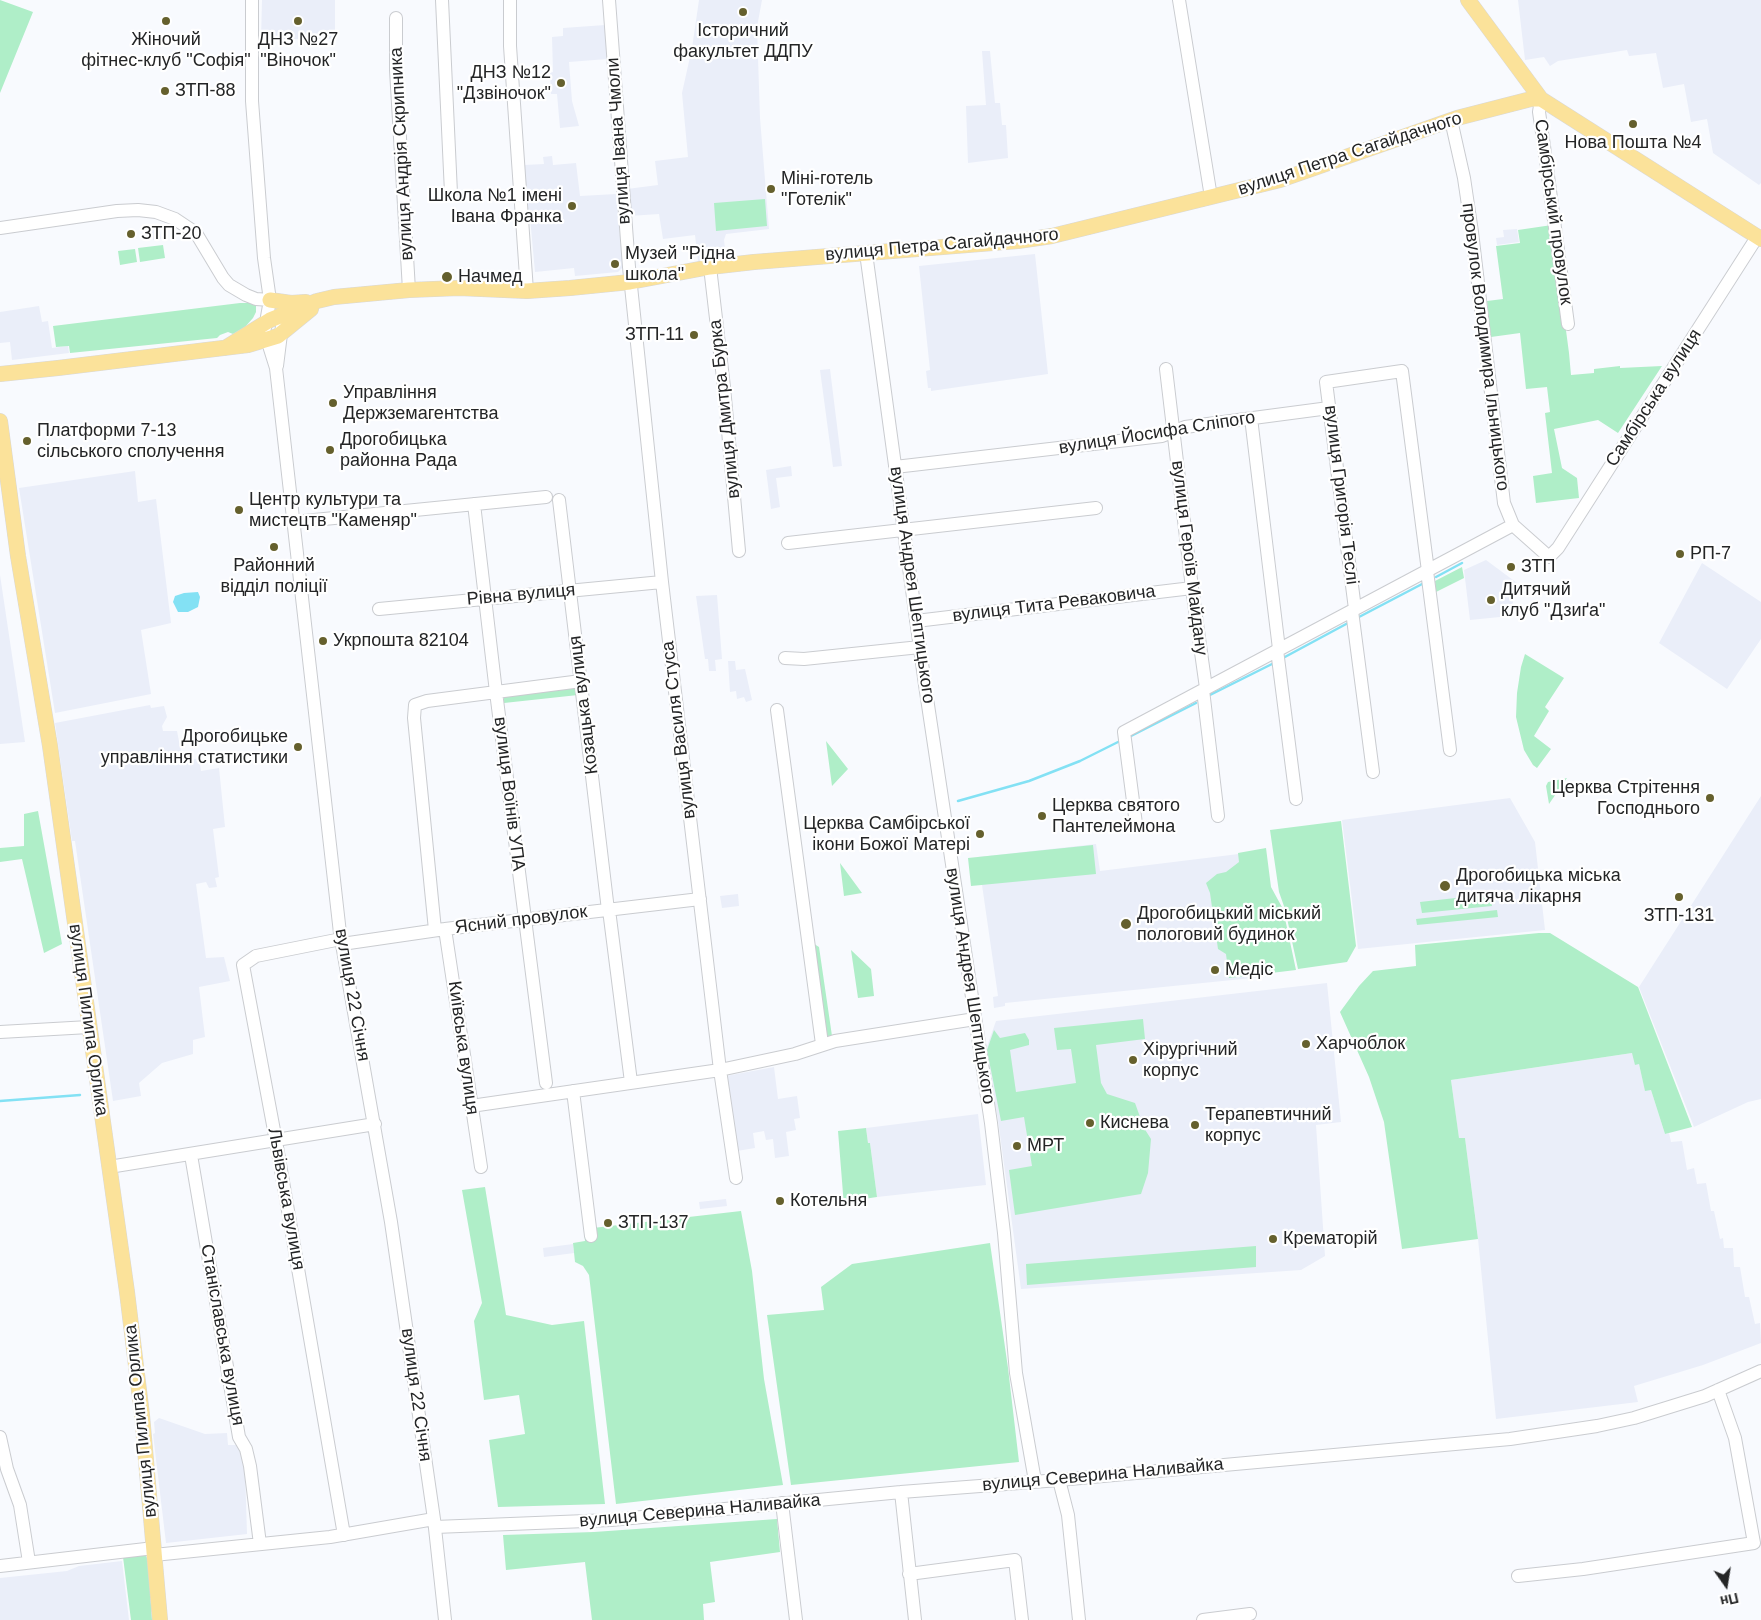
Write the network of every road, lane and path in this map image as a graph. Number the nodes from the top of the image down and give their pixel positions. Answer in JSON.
{"nodes":[{"id":1,"x":252,"y":0,"type":"edge"},
{"id":2,"x":442,"y":0,"type":"edge"},
{"id":3,"x":510,"y":0,"type":"edge"},
{"id":4,"x":609,"y":0,"type":"edge"},
{"id":5,"x":1179,"y":0,"type":"edge"},
{"id":6,"x":1468,"y":0,"type":"edge"},
{"id":7,"x":396,"y":18,"type":"dead end"},
{"id":8,"x":1540,"y":99,"type":"junction"},
{"id":9,"x":1451,"y":120,"type":"junction"},
{"id":10,"x":451,"y":193,"type":"dead end"},
{"id":11,"x":1211,"y":197,"type":"junction"},
{"id":12,"x":0,"y":228,"type":"edge"},
{"id":13,"x":1760,"y":237,"type":"edge"},
{"id":14,"x":866,"y":253,"type":"junction"},
{"id":15,"x":710,"y":267,"type":"junction"},
{"id":16,"x":630,"y":282,"type":"junction"},
{"id":17,"x":408,"y":290,"type":"junction"},
{"id":18,"x":528,"y":290,"type":"junction"},
{"id":19,"x":270,"y":300,"type":"junction"},
{"id":20,"x":322,"y":300,"type":"junction"},
{"id":21,"x":1568,"y":324,"type":"dead end"},
{"id":22,"x":275,"y":329,"type":"junction"},
{"id":23,"x":248,"y":345,"type":"junction"},
{"id":24,"x":225,"y":348,"type":"junction"},
{"id":25,"x":276,"y":368,"type":"junction"},
{"id":26,"x":1166,"y":369,"type":"dead end"},
{"id":27,"x":0,"y":374,"type":"edge"},
{"id":28,"x":1329,"y":408,"type":"junction"},
{"id":29,"x":1251,"y":418,"type":"junction"},
{"id":30,"x":0,"y":421,"type":"edge"},
{"id":31,"x":1173,"y":432,"type":"junction"},
{"id":32,"x":895,"y":467,"type":"junction"},
{"id":33,"x":546,"y":497,"type":"dead end"},
{"id":34,"x":559,"y":500,"type":"dead end"},
{"id":35,"x":474,"y":504,"type":"junction"},
{"id":36,"x":1096,"y":508,"type":"dead end"},
{"id":37,"x":294,"y":522,"type":"junction"},
{"id":38,"x":1513,"y":525,"type":"junction"},
{"id":39,"x":905,"y":530,"type":"junction"},
{"id":40,"x":788,"y":543,"type":"dead end"},
{"id":41,"x":739,"y":551,"type":"dead end"},
{"id":42,"x":1549,"y":557,"type":"joint"},
{"id":43,"x":1428,"y":571,"type":"junction"},
{"id":44,"x":662,"y":582,"type":"junction"},
{"id":45,"x":1192,"y":588,"type":"junction"},
{"id":46,"x":570,"y":591,"type":"junction"},
{"id":47,"x":485,"y":598,"type":"junction"},
{"id":48,"x":379,"y":609,"type":"dead end"},
{"id":49,"x":1354,"y":610,"type":"junction"},
{"id":50,"x":916,"y":621,"type":"junction"},
{"id":51,"x":920,"y":647,"type":"junction"},
{"id":52,"x":1278,"y":650,"type":"junction"},
{"id":53,"x":785,"y":658,"type":"dead end"},
{"id":54,"x":581,"y":682,"type":"junction"},
{"id":55,"x":1204,"y":689,"type":"junction"},
{"id":56,"x":496,"y":692,"type":"junction"},
{"id":57,"x":778,"y":710,"type":"dead end"},
{"id":58,"x":1450,"y":750,"type":"dead end"},
{"id":59,"x":1373,"y":772,"type":"dead end"},
{"id":60,"x":1296,"y":799,"type":"dead end"},
{"id":61,"x":1218,"y":816,"type":"dead end"},
{"id":62,"x":1136,"y":824,"type":"dead end"},
{"id":63,"x":700,"y":899,"type":"junction"},
{"id":64,"x":608,"y":910,"type":"junction"},
{"id":65,"x":525,"y":920,"type":"junction"},
{"id":66,"x":440,"y":930,"type":"junction"},
{"id":67,"x":342,"y":941,"type":"junction"},
{"id":68,"x":975,"y":1019,"type":"junction"},
{"id":69,"x":89,"y":1027,"type":"junction"},
{"id":70,"x":0,"y":1032,"type":"edge"},
{"id":71,"x":822,"y":1044,"type":"junction"},
{"id":72,"x":720,"y":1070,"type":"junction"},
{"id":73,"x":632,"y":1082,"type":"junction"},
{"id":74,"x":546,"y":1083,"type":"dead end"},
{"id":75,"x":572,"y":1091,"type":"junction"},
{"id":76,"x":471,"y":1106,"type":"junction"},
{"id":77,"x":375,"y":1124,"type":"junction"},
{"id":78,"x":276,"y":1141,"type":"junction"},
{"id":79,"x":191,"y":1155,"type":"junction"},
{"id":80,"x":109,"y":1167,"type":"junction"},
{"id":81,"x":481,"y":1167,"type":"dead end"},
{"id":82,"x":736,"y":1178,"type":"dead end"},
{"id":83,"x":591,"y":1236,"type":"dead end"},
{"id":84,"x":1761,"y":1371,"type":"edge"},
{"id":85,"x":1718,"y":1390,"type":"junction"},
{"id":86,"x":0,"y":1437,"type":"edge"},
{"id":87,"x":1059,"y":1480,"type":"junction"},
{"id":88,"x":1035,"y":1481,"type":"junction"},
{"id":89,"x":901,"y":1492,"type":"junction"},
{"id":90,"x":782,"y":1503,"type":"junction"},
{"id":91,"x":435,"y":1523,"type":"junction"},
{"id":92,"x":344,"y":1535,"type":"junction"},
{"id":93,"x":260,"y":1544,"type":"junction"},
{"id":94,"x":154,"y":1552,"type":"junction"},
{"id":95,"x":29,"y":1562,"type":"junction"},
{"id":96,"x":0,"y":1566,"type":"edge"},
{"id":97,"x":908,"y":1574,"type":"junction"},
{"id":98,"x":1518,"y":1576,"type":"dead end"},
{"id":99,"x":1250,"y":1614,"type":"dead end"},
{"id":100,"x":160,"y":1620,"type":"edge"},
{"id":101,"x":445,"y":1620,"type":"edge"},
{"id":102,"x":796,"y":1620,"type":"edge"},
{"id":103,"x":915,"y":1620,"type":"edge"},
{"id":104,"x":1022,"y":1620,"type":"edge"},
{"id":105,"x":1079,"y":1620,"type":"edge"},
{"id":106,"x":1203,"y":1620,"type":"edge"}],
"edges":[{"from":1,"to":19,"type":"street"},
{"from":2,"to":10,"type":"street"},
{"from":3,"to":18,"type":"street"},
{"from":4,"to":16,"type":"street","name":"вулиця Івана Чмоли"},
{"from":5,"to":11,"type":"street"},
{"from":6,"to":8,"type":"main road","name":"Самбірська вулиця"},
{"from":7,"to":17,"type":"street","name":"вулиця Андрія Скрипника"},
{"from":8,"to":9,"type":"main road","name":"вулиця Петра Сагайдачного"},
{"from":8,"to":13,"type":"main road","name":"Самбірська вулиця"},
{"from":8,"to":21,"type":"street","name":"Самбірський провулок"},
{"from":9,"to":11,"type":"main road","name":"вулиця Петра Сагайдачного"},
{"from":9,"to":38,"type":"street","name":"провулок Володимира Ільницького"},
{"from":11,"to":14,"type":"main road","name":"вулиця Петра Сагайдачного"},
{"from":12,"to":19,"type":"street"},
{"from":13,"to":42,"type":"street","name":"Самбірська вулиця"},
{"from":14,"to":15,"type":"main road","name":"вулиця Петра Сагайдачного"},
{"from":14,"to":32,"type":"street","name":"вулиця Андрея Шептицького"},
{"from":15,"to":16,"type":"main road","name":"вулиця Петра Сагайдачного"},
{"from":15,"to":41,"type":"street","name":"вулиця Дмитра Бурка"},
{"from":16,"to":18,"type":"main road","name":"вулиця Петра Сагайдачного"},
{"from":16,"to":44,"type":"street","name":"вулиця Василя Стуса"},
{"from":17,"to":18,"type":"main road","name":"вулиця Петра Сагайдачного"},
{"from":17,"to":20,"type":"main road","name":"вулиця Петра Сагайдачного"},
{"from":19,"to":20,"type":"main road","name":"вулиця Петра Сагайдачного"},
{"from":19,"to":22,"type":"street"},
{"from":20,"to":22,"type":"main road"},
{"from":22,"to":23,"type":"main road"},
{"from":22,"to":24,"type":"main road"},
{"from":22,"to":25,"type":"street","name":"вулиця 22 Січня"},
{"from":23,"to":24,"type":"main road"},
{"from":23,"to":25,"type":"street"},
{"from":24,"to":27,"type":"main road"},
{"from":25,"to":37,"type":"street","name":"вулиця 22 Січня"},
{"from":26,"to":31,"type":"street","name":"вулиця Героїв Майдану"},
{"from":28,"to":29,"type":"street","name":"вулиця Йосифа Сліпого"},
{"from":28,"to":43,"type":"street","name":"вулиця Григорія Теслі"},
{"from":28,"to":49,"type":"street","name":"вулиця Григорія Теслі"},
{"from":29,"to":31,"type":"street","name":"вулиця Йосифа Сліпого"},
{"from":29,"to":52,"type":"street"},
{"from":30,"to":69,"type":"main road","name":"вулиця Пилипа Орлика"},
{"from":31,"to":32,"type":"street","name":"вулиця Йосифа Сліпого"},
{"from":31,"to":45,"type":"street","name":"вулиця Героїв Майдану"},
{"from":32,"to":39,"type":"street","name":"вулиця Андрея Шептицького"},
{"from":33,"to":35,"type":"street"},
{"from":34,"to":46,"type":"street","name":"Козацька вулиця"},
{"from":35,"to":37,"type":"street"},
{"from":35,"to":47,"type":"street","name":"вулиця Воїнів УПА"},
{"from":36,"to":39,"type":"street"},
{"from":37,"to":67,"type":"street","name":"вулиця 22 Січня"},
{"from":38,"to":42,"type":"street","name":"провулок Володимира Ільницького"},
{"from":38,"to":43,"type":"street"},
{"from":39,"to":40,"type":"street"},
{"from":39,"to":50,"type":"street","name":"вулиця Андрея Шептицького"},
{"from":43,"to":49,"type":"street"},
{"from":43,"to":58,"type":"street"},
{"from":44,"to":46,"type":"street","name":"Рівна вулиця"},
{"from":44,"to":63,"type":"street","name":"вулиця Василя Стуса"},
{"from":45,"to":50,"type":"street","name":"вулиця Тита Реваковича"},
{"from":45,"to":55,"type":"street","name":"вулиця Героїв Майдану"},
{"from":46,"to":47,"type":"street","name":"Рівна вулиця"},
{"from":46,"to":54,"type":"street","name":"Козацька вулиця"},
{"from":47,"to":48,"type":"street","name":"Рівна вулиця"},
{"from":47,"to":56,"type":"street","name":"вулиця Воїнів УПА"},
{"from":49,"to":52,"type":"street"},
{"from":49,"to":59,"type":"street","name":"вулиця Григорія Теслі"},
{"from":50,"to":51,"type":"street","name":"вулиця Андрея Шептицького"},
{"from":51,"to":53,"type":"street"},
{"from":51,"to":68,"type":"street","name":"вулиця Андрея Шептицького"},
{"from":52,"to":55,"type":"street"},
{"from":52,"to":60,"type":"street"},
{"from":54,"to":56,"type":"street"},
{"from":54,"to":64,"type":"street","name":"Козацька вулиця"},
{"from":55,"to":61,"type":"street","name":"вулиця Героїв Майдану"},
{"from":55,"to":62,"type":"street"},
{"from":56,"to":65,"type":"street","name":"вулиця Воїнів УПА"},
{"from":56,"to":66,"type":"street","name":"Київська вулиця"},
{"from":57,"to":71,"type":"street"},
{"from":63,"to":64,"type":"street","name":"Ясний провулок"},
{"from":63,"to":72,"type":"street","name":"вулиця Василя Стуса"},
{"from":64,"to":65,"type":"street","name":"Ясний провулок"},
{"from":64,"to":73,"type":"street","name":"Козацька вулиця"},
{"from":65,"to":66,"type":"street","name":"Ясний провулок"},
{"from":65,"to":74,"type":"street","name":"вулиця Воїнів УПА"},
{"from":66,"to":67,"type":"street","name":"Ясний провулок"},
{"from":66,"to":76,"type":"street","name":"Київська вулиця"},
{"from":67,"to":77,"type":"street","name":"вулиця 22 Січня"},
{"from":67,"to":78,"type":"street","name":"Львівська вулиця"},
{"from":68,"to":71,"type":"street"},
{"from":68,"to":88,"type":"street","name":"вулиця Андрея Шептицького"},
{"from":69,"to":70,"type":"street"},
{"from":69,"to":80,"type":"main road","name":"вулиця Пилипа Орлика"},
{"from":71,"to":72,"type":"street"},
{"from":72,"to":73,"type":"street"},
{"from":72,"to":82,"type":"street","name":"вулиця Василя Стуса"},
{"from":73,"to":75,"type":"street"},
{"from":75,"to":76,"type":"street"},
{"from":75,"to":83,"type":"street"},
{"from":76,"to":81,"type":"street","name":"Київська вулиця"},
{"from":77,"to":78,"type":"street"},
{"from":77,"to":91,"type":"street","name":"вулиця 22 Січня"},
{"from":78,"to":79,"type":"street"},
{"from":78,"to":92,"type":"street","name":"Львівська вулиця"},
{"from":79,"to":80,"type":"street"},
{"from":79,"to":93,"type":"street","name":"Станіславська вулиця"},
{"from":80,"to":94,"type":"main road","name":"вулиця Пилипа Орлика"},
{"from":84,"to":85,"type":"street","name":"вулиця Северина Наливайка"},
{"from":85,"to":87,"type":"street","name":"вулиця Северина Наливайка"},
{"from":85,"to":98,"type":"street"},
{"from":86,"to":95,"type":"street"},
{"from":87,"to":88,"type":"street","name":"вулиця Северина Наливайка"},
{"from":87,"to":105,"type":"street"},
{"from":88,"to":89,"type":"street","name":"вулиця Северина Наливайка"},
{"from":89,"to":90,"type":"street","name":"вулиця Северина Наливайка"},
{"from":89,"to":97,"type":"street"},
{"from":90,"to":91,"type":"street","name":"вулиця Северина Наливайка"},
{"from":90,"to":102,"type":"street"},
{"from":91,"to":92,"type":"street","name":"вулиця Северина Наливайка"},
{"from":91,"to":101,"type":"street","name":"вулиця 22 Січня"},
{"from":92,"to":93,"type":"street","name":"вулиця Северина Наливайка"},
{"from":93,"to":94,"type":"street","name":"вулиця Северина Наливайка"},
{"from":94,"to":95,"type":"street","name":"вулиця Северина Наливайка"},
{"from":94,"to":100,"type":"main road","name":"вулиця Пилипа Орлика"},
{"from":95,"to":96,"type":"street","name":"вулиця Северина Наливайка"},
{"from":97,"to":103,"type":"street"},
{"from":97,"to":104,"type":"street"},
{"from":99,"to":106,"type":"street"}]}
